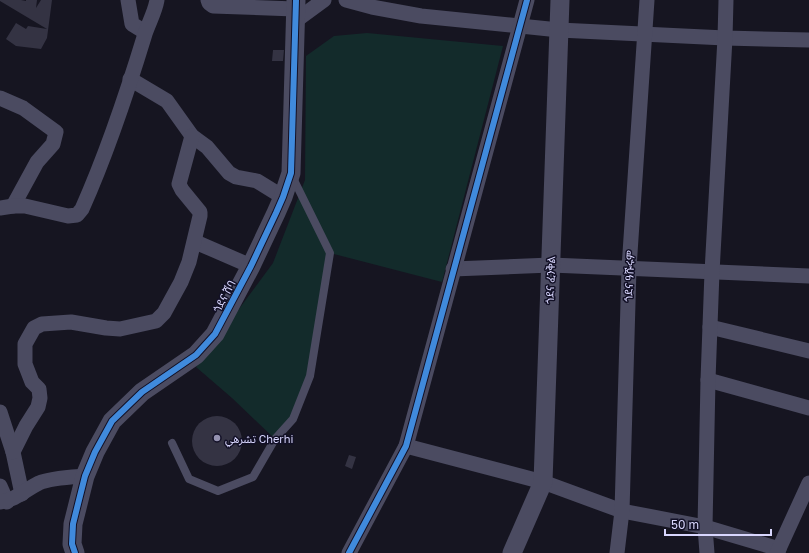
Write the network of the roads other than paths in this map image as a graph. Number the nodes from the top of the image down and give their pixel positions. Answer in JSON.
{"nodes":[{"id":1,"x":128,"y":0,"type":"edge"},
{"id":2,"x":157,"y":0,"type":"edge"},
{"id":3,"x":208,"y":0,"type":"edge"},
{"id":4,"x":324,"y":0,"type":"edge"},
{"id":5,"x":346,"y":0,"type":"edge"},
{"id":6,"x":527,"y":0,"type":"edge"},
{"id":7,"x":560,"y":0,"type":"edge"},
{"id":8,"x":647,"y":0,"type":"edge"},
{"id":9,"x":726,"y":0,"type":"edge"},
{"id":10,"x":241,"y":3,"type":"edge"},
{"id":11,"x":295,"y":10,"type":"edge"},
{"id":12,"x":520,"y":25,"type":"junction"},
{"id":13,"x":559,"y":30,"type":"junction"},
{"id":14,"x":145,"y":32,"type":"junction"},
{"id":15,"x":646,"y":35,"type":"junction"},
{"id":16,"x":725,"y":38,"type":"junction"},
{"id":17,"x":809,"y":40,"type":"edge"},
{"id":18,"x":130,"y":79,"type":"junction"},
{"id":19,"x":0,"y":98,"type":"edge"},
{"id":20,"x":192,"y":136,"type":"junction"},
{"id":21,"x":291,"y":173,"type":"junction"},
{"id":22,"x":283,"y":197,"type":"junction"},
{"id":23,"x":6,"y":207,"type":"edge"},
{"id":24,"x":195,"y":240,"type":"junction"},
{"id":25,"x":551,"y":264,"type":"junction"},
{"id":26,"x":251,"y":266,"type":"junction"},
{"id":27,"x":629,"y":268,"type":"junction"},
{"id":28,"x":453,"y":269,"type":"junction"},
{"id":29,"x":712,"y":272,"type":"junction"},
{"id":30,"x":809,"y":276,"type":"edge"},
{"id":31,"x":710,"y":327,"type":"junction"},
{"id":32,"x":809,"y":351,"type":"edge"},
{"id":33,"x":708,"y":380,"type":"junction"},
{"id":34,"x":809,"y":408,"type":"edge"},
{"id":35,"x":0,"y":412,"type":"edge"},
{"id":36,"x":172,"y":443,"type":"dead end"},
{"id":37,"x":406,"y":446,"type":"junction"},
{"id":38,"x":13,"y":452,"type":"junction"},
{"id":39,"x":85,"y":476,"type":"junction"},
{"id":40,"x":543,"y":482,"type":"junction"},
{"id":41,"x":809,"y":482,"type":"edge"},
{"id":42,"x":0,"y":486,"type":"edge"},
{"id":43,"x":22,"y":494,"type":"junction"},
{"id":44,"x":4,"y":502,"type":"edge"},
{"id":45,"x":804,"y":504,"type":"edge"},
{"id":46,"x":622,"y":511,"type":"junction"},
{"id":47,"x":705,"y":527,"type":"junction"},
{"id":48,"x":72,"y":550,"type":"edge"},
{"id":49,"x":778,"y":551,"type":"edge"},
{"id":50,"x":349,"y":553,"type":"edge"},
{"id":51,"x":512,"y":553,"type":"edge"},
{"id":52,"x":617,"y":553,"type":"edge"},
{"id":53,"x":707,"y":553,"type":"edge"}],
"edges":[{"from":1,"to":14,"type":"street"},
{"from":2,"to":14,"type":"street"},
{"from":3,"to":10,"type":"street"},
{"from":4,"to":11,"type":"street"},
{"from":5,"to":12,"type":"street"},
{"from":6,"to":12,"type":"street"},
{"from":7,"to":13,"type":"street","name":"ጎደና ፈንቅል"},
{"from":8,"to":15,"type":"street","name":"ጎደና ዓሹሩም"},
{"from":9,"to":16,"type":"street"},
{"from":10,"to":11,"type":"street"},
{"from":11,"to":21,"type":"street","name":"ጎደና ሸባ"},
{"from":12,"to":13,"type":"street"},
{"from":12,"to":28,"type":"street"},
{"from":13,"to":15,"type":"street"},
{"from":13,"to":25,"type":"street","name":"ጎደና ፈንቅል"},
{"from":14,"to":18,"type":"street"},
{"from":15,"to":16,"type":"street"},
{"from":15,"to":27,"type":"street","name":"ጎደና ዓሹሩም"},
{"from":16,"to":17,"type":"street"},
{"from":16,"to":29,"type":"street"},
{"from":18,"to":20,"type":"street"},
{"from":18,"to":23,"type":"street"},
{"from":19,"to":23,"type":"street"},
{"from":20,"to":22,"type":"street"},
{"from":20,"to":24,"type":"street"},
{"from":21,"to":22,"type":"street","name":"ጎደና ሸባ"},
{"from":21,"to":36,"type":"lane"},
{"from":22,"to":26,"type":"street","name":"ጎደና ሸባ"},
{"from":24,"to":26,"type":"street"},
{"from":24,"to":38,"type":"street"},
{"from":25,"to":27,"type":"street"},
{"from":25,"to":28,"type":"street"},
{"from":25,"to":40,"type":"street","name":"ጎደና ፈንቅል"},
{"from":26,"to":39,"type":"street","name":"ጎደና ሸባ"},
{"from":27,"to":29,"type":"street"},
{"from":27,"to":46,"type":"street","name":"ጎደና ዓሹሩም"},
{"from":28,"to":37,"type":"street"},
{"from":29,"to":30,"type":"street"},
{"from":29,"to":31,"type":"street"},
{"from":31,"to":32,"type":"street"},
{"from":31,"to":33,"type":"street"},
{"from":33,"to":34,"type":"street"},
{"from":33,"to":47,"type":"street"},
{"from":35,"to":38,"type":"street"},
{"from":37,"to":40,"type":"street"},
{"from":37,"to":50,"type":"street"},
{"from":38,"to":43,"type":"street"},
{"from":39,"to":43,"type":"street"},
{"from":39,"to":48,"type":"street","name":"ጎደና ሸባ"},
{"from":40,"to":46,"type":"street"},
{"from":40,"to":51,"type":"street","name":"ጎደና ፈንቅል"},
{"from":41,"to":45,"type":"street"},
{"from":42,"to":44,"type":"street"},
{"from":43,"to":44,"type":"street"},
{"from":45,"to":49,"type":"street"},
{"from":46,"to":47,"type":"street"},
{"from":46,"to":52,"type":"street","name":"ጎደና ዓሹሩም"},
{"from":47,"to":49,"type":"street"},
{"from":47,"to":53,"type":"street"}]}
